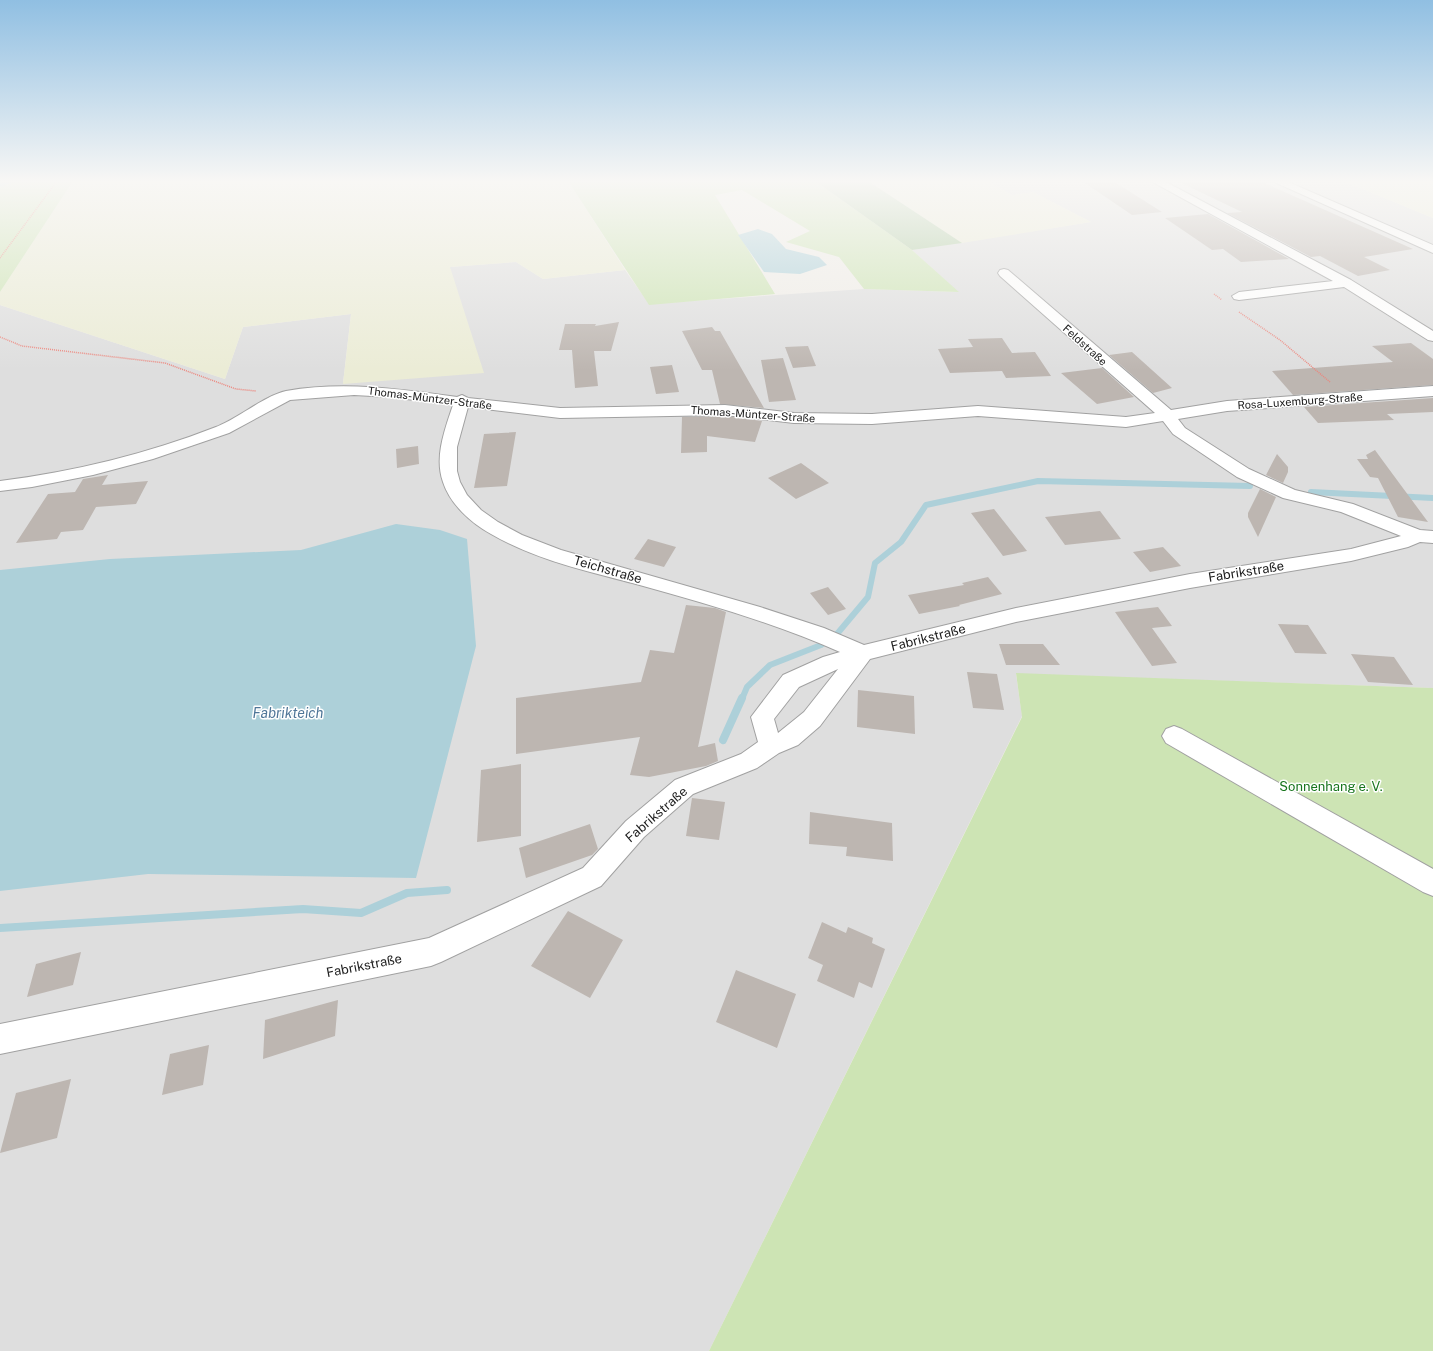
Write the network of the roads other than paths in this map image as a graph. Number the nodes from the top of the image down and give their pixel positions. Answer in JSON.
{"nodes":[{"id":1,"x":1280,"y":244,"type":"edge"},
{"id":2,"x":1422,"y":244,"type":"edge"},
{"id":3,"x":1433,"y":249,"type":"edge"},
{"id":4,"x":1004,"y":273,"type":"dead end"},
{"id":5,"x":1347,"y":283,"type":"junction"},
{"id":6,"x":1240,"y":296,"type":"dead end"},
{"id":7,"x":1433,"y":337,"type":"edge"},
{"id":8,"x":1433,"y":391,"type":"edge"},
{"id":9,"x":462,"y":400,"type":"junction"},
{"id":10,"x":1168,"y":416,"type":"junction"},
{"id":11,"x":0,"y":486,"type":"edge"},
{"id":12,"x":1425,"y":537,"type":"edge"},
{"id":13,"x":852,"y":649,"type":"junction"},
{"id":14,"x":1174,"y":736,"type":"dead end"},
{"id":15,"x":771,"y":746,"type":"junction"},
{"id":16,"x":1433,"y":883,"type":"edge"},
{"id":17,"x":0,"y":1039,"type":"edge"}],
"edges":[{"from":1,"to":5,"type":"street"},
{"from":2,"to":3,"type":"street"},
{"from":4,"to":10,"type":"street","name":"Feldstraße"},
{"from":5,"to":6,"type":"street"},
{"from":5,"to":7,"type":"street"},
{"from":8,"to":10,"type":"street","name":"Rosa-Luxemburg-Straße"},
{"from":9,"to":10,"type":"street","name":"Thomas-Müntzer-Straße"},
{"from":9,"to":11,"type":"street","name":"Thomas-Müntzer-Straße"},
{"from":9,"to":13,"type":"street","name":"Teichstraße"},
{"from":10,"to":12,"type":"street"},
{"from":12,"to":13,"type":"street","name":"Fabrikstraße"},
{"from":13,"to":15,"type":"street","name":"Fabrikstraße"},
{"from":13,"to":15,"type":"street"},
{"from":14,"to":16,"type":"street"},
{"from":15,"to":17,"type":"street","name":"Fabrikstraße"}]}
